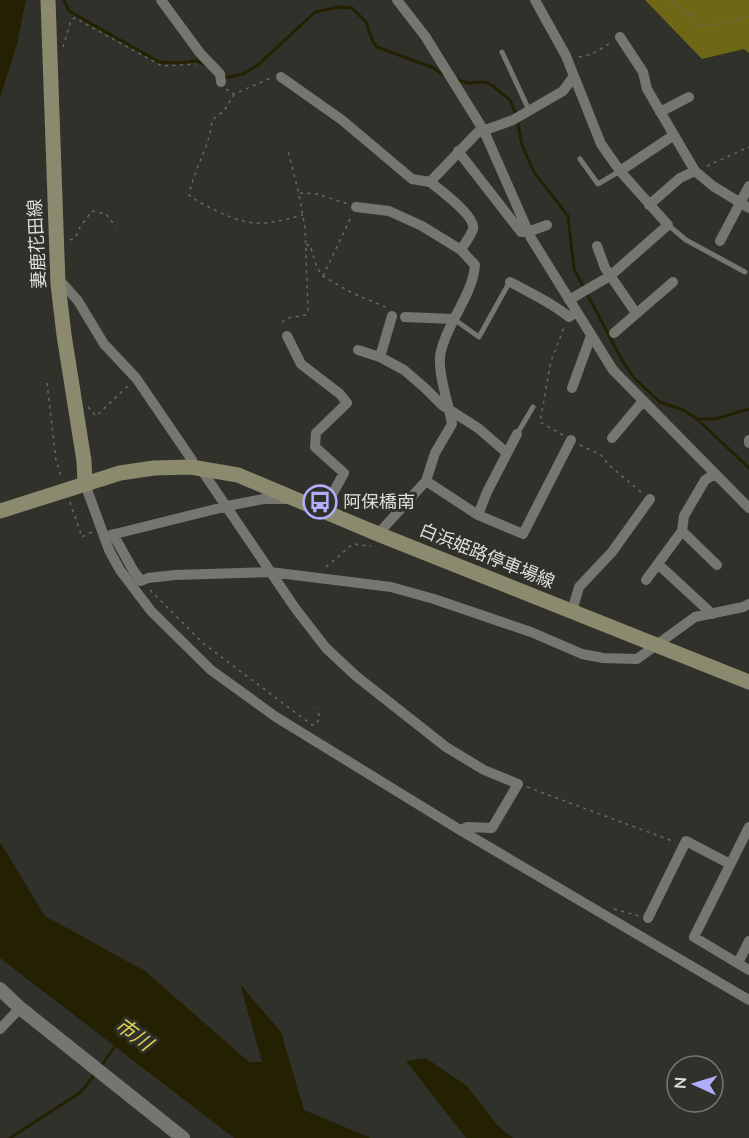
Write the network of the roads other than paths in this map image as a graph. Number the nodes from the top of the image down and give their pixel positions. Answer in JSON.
{"nodes":[{"id":1,"x":48,"y":0,"type":"edge"},
{"id":2,"x":161,"y":0,"type":"edge"},
{"id":3,"x":396,"y":0,"type":"edge"},
{"id":4,"x":535,"y":0,"type":"edge"},
{"id":5,"x":620,"y":37,"type":"road end"},
{"id":6,"x":502,"y":52,"type":"dead end"},
{"id":7,"x":574,"y":76,"type":"junction"},
{"id":8,"x":281,"y":77,"type":"road end"},
{"id":9,"x":220,"y":78,"type":"road end"},
{"id":10,"x":689,"y":97,"type":"dead end"},
{"id":11,"x":660,"y":112,"type":"junction"},
{"id":12,"x":522,"y":115,"type":"junction"},
{"id":13,"x":484,"y":131,"type":"junction"},
{"id":14,"x":674,"y":135,"type":"junction"},
{"id":15,"x":458,"y":151,"type":"junction"},
{"id":16,"x":580,"y":159,"type":"dead end"},
{"id":17,"x":620,"y":171,"type":"junction"},
{"id":18,"x":695,"y":171,"type":"junction"},
{"id":19,"x":430,"y":182,"type":"junction"},
{"id":20,"x":749,"y":186,"type":"edge"},
{"id":21,"x":649,"y":205,"type":"junction"},
{"id":22,"x":745,"y":206,"type":"edge"},
{"id":23,"x":356,"y":207,"type":"road end"},
{"id":24,"x":547,"y":225,"type":"dead end"},
{"id":25,"x":669,"y":225,"type":"junction"},
{"id":26,"x":528,"y":232,"type":"junction"},
{"id":27,"x":720,"y":241,"type":"dead end"},
{"id":28,"x":597,"y":246,"type":"dead end"},
{"id":29,"x":461,"y":250,"type":"junction"},
{"id":30,"x":745,"y":272,"type":"dead end"},
{"id":31,"x":610,"y":276,"type":"junction"},
{"id":32,"x":510,"y":282,"type":"joint"},
{"id":33,"x":674,"y":282,"type":"dead end"},
{"id":34,"x":58,"y":284,"type":"junction"},
{"id":35,"x":568,"y":300,"type":"junction"},
{"id":36,"x":636,"y":313,"type":"junction"},
{"id":37,"x":572,"y":314,"type":"junction"},
{"id":38,"x":392,"y":316,"type":"dead end"},
{"id":39,"x":405,"y":317,"type":"road end"},
{"id":40,"x":453,"y":319,"type":"junction"},
{"id":41,"x":614,"y":333,"type":"dead end"},
{"id":42,"x":286,"y":336,"type":"dead end"},
{"id":43,"x":591,"y":336,"type":"junction"},
{"id":44,"x":358,"y":350,"type":"dead end"},
{"id":45,"x":380,"y":357,"type":"junction"},
{"id":46,"x":572,"y":388,"type":"dead end"},
{"id":47,"x":643,"y":400,"type":"junction"},
{"id":48,"x":532,"y":407,"type":"dead end"},
{"id":49,"x":450,"y":410,"type":"junction"},
{"id":50,"x":517,"y":434,"type":"joint"},
{"id":51,"x":612,"y":438,"type":"dead end"},
{"id":52,"x":571,"y":440,"type":"road end"},
{"id":53,"x":507,"y":453,"type":"junction"},
{"id":54,"x":192,"y":460,"type":"dead end"},
{"id":55,"x":715,"y":474,"type":"junction"},
{"id":56,"x":205,"y":476,"type":"dead end"},
{"id":57,"x":426,"y":481,"type":"junction"},
{"id":58,"x":77,"y":488,"type":"junction"},
{"id":59,"x":294,"y":498,"type":"junction"},
{"id":60,"x":650,"y":499,"type":"road end"},
{"id":61,"x":228,"y":506,"type":"junction"},
{"id":62,"x":749,"y":508,"type":"edge"},
{"id":63,"x":0,"y":511,"type":"edge"},
{"id":64,"x":323,"y":511,"type":"junction"},
{"id":65,"x":478,"y":515,"type":"junction"},
{"id":66,"x":682,"y":531,"type":"junction"},
{"id":67,"x":106,"y":533,"type":"junction"},
{"id":68,"x":378,"y":534,"type":"junction"},
{"id":69,"x":658,"y":564,"type":"junction"},
{"id":70,"x":717,"y":565,"type":"dead end"},
{"id":71,"x":270,"y":572,"type":"junction"},
{"id":72,"x":646,"y":580,"type":"dead end"},
{"id":73,"x":749,"y":603,"type":"edge"},
{"id":74,"x":572,"y":611,"type":"junction"},
{"id":75,"x":712,"y":614,"type":"junction"},
{"id":76,"x":658,"y":645,"type":"junction"},
{"id":77,"x":749,"y":682,"type":"edge"},
{"id":78,"x":749,"y":827,"type":"edge"},
{"id":79,"x":460,"y":830,"type":"junction"},
{"id":80,"x":730,"y":864,"type":"junction"},
{"id":81,"x":648,"y":918,"type":"road end"},
{"id":82,"x":749,"y":941,"type":"edge"},
{"id":83,"x":738,"y":963,"type":"junction"},
{"id":84,"x":749,"y":970,"type":"edge"},
{"id":85,"x":0,"y":989,"type":"edge"},
{"id":86,"x":749,"y":1000,"type":"edge"},
{"id":87,"x":20,"y":1008,"type":"junction"},
{"id":88,"x":0,"y":1029,"type":"edge"},
{"id":89,"x":183,"y":1138,"type":"edge"}],
"edges":[{"from":1,"to":34,"type":"main road","name":"妻鹿花田線"},
{"from":2,"to":9,"type":"street"},
{"from":3,"to":13,"type":"street"},
{"from":4,"to":7,"type":"street"},
{"from":5,"to":11,"type":"street"},
{"from":6,"to":12,"type":"lane"},
{"from":7,"to":12,"type":"street"},
{"from":7,"to":17,"type":"street"},
{"from":8,"to":19,"type":"street"},
{"from":10,"to":11,"type":"street"},
{"from":11,"to":14,"type":"street"},
{"from":12,"to":13,"type":"street"},
{"from":13,"to":15,"type":"street"},
{"from":13,"to":26,"type":"street"},
{"from":14,"to":17,"type":"street"},
{"from":14,"to":18,"type":"street"},
{"from":15,"to":19,"type":"street"},
{"from":15,"to":26,"type":"street"},
{"from":16,"to":17,"type":"lane"},
{"from":17,"to":21,"type":"street"},
{"from":18,"to":21,"type":"street"},
{"from":18,"to":22,"type":"street"},
{"from":19,"to":29,"type":"street"},
{"from":20,"to":22,"type":"street"},
{"from":21,"to":25,"type":"street"},
{"from":22,"to":27,"type":"street"},
{"from":23,"to":29,"type":"street"},
{"from":24,"to":26,"type":"street"},
{"from":25,"to":30,"type":"lane"},
{"from":25,"to":31,"type":"street"},
{"from":26,"to":35,"type":"street"},
{"from":28,"to":31,"type":"street"},
{"from":29,"to":40,"type":"street"},
{"from":31,"to":35,"type":"street"},
{"from":31,"to":36,"type":"street"},
{"from":32,"to":37,"type":"street"},
{"from":32,"to":40,"type":"lane"},
{"from":33,"to":36,"type":"street"},
{"from":34,"to":54,"type":"street"},
{"from":34,"to":58,"type":"main road","name":"妻鹿花田線"},
{"from":35,"to":37,"type":"street"},
{"from":36,"to":41,"type":"street"},
{"from":37,"to":43,"type":"street"},
{"from":38,"to":45,"type":"street"},
{"from":39,"to":40,"type":"street"},
{"from":40,"to":49,"type":"street"},
{"from":42,"to":64,"type":"street"},
{"from":43,"to":46,"type":"street"},
{"from":43,"to":47,"type":"street"},
{"from":44,"to":45,"type":"street"},
{"from":45,"to":49,"type":"street"},
{"from":47,"to":51,"type":"street"},
{"from":47,"to":55,"type":"street"},
{"from":48,"to":50,"type":"lane"},
{"from":49,"to":53,"type":"street"},
{"from":49,"to":57,"type":"street"},
{"from":50,"to":53,"type":"street"},
{"from":52,"to":65,"type":"street"},
{"from":53,"to":65,"type":"street"},
{"from":55,"to":62,"type":"street"},
{"from":55,"to":66,"type":"street"},
{"from":56,"to":61,"type":"street"},
{"from":57,"to":65,"type":"street"},
{"from":57,"to":68,"type":"street"},
{"from":58,"to":59,"type":"main road","name":"白浜姫路停車場線"},
{"from":58,"to":63,"type":"main road","name":"白浜姫路停車場線"},
{"from":58,"to":67,"type":"street"},
{"from":59,"to":61,"type":"street"},
{"from":59,"to":64,"type":"main road","name":"白浜姫路停車場線"},
{"from":60,"to":74,"type":"street"},
{"from":61,"to":67,"type":"street"},
{"from":61,"to":71,"type":"street"},
{"from":64,"to":68,"type":"main road","name":"白浜姫路停車場線"},
{"from":66,"to":69,"type":"street"},
{"from":66,"to":70,"type":"street"},
{"from":67,"to":71,"type":"street"},
{"from":67,"to":79,"type":"street"},
{"from":68,"to":74,"type":"main road","name":"白浜姫路停車場線"},
{"from":69,"to":72,"type":"street"},
{"from":69,"to":75,"type":"street"},
{"from":71,"to":76,"type":"street"},
{"from":71,"to":79,"type":"street"},
{"from":73,"to":75,"type":"street"},
{"from":74,"to":76,"type":"main road","name":"白浜姫路停車場線"},
{"from":75,"to":76,"type":"street"},
{"from":76,"to":77,"type":"main road","name":"白浜姫路停車場線"},
{"from":78,"to":80,"type":"street"},
{"from":79,"to":86,"type":"street"},
{"from":80,"to":81,"type":"street"},
{"from":80,"to":83,"type":"street"},
{"from":82,"to":83,"type":"street"},
{"from":83,"to":84,"type":"street"},
{"from":85,"to":87,"type":"street"},
{"from":87,"to":88,"type":"street"},
{"from":87,"to":89,"type":"street"}]}
